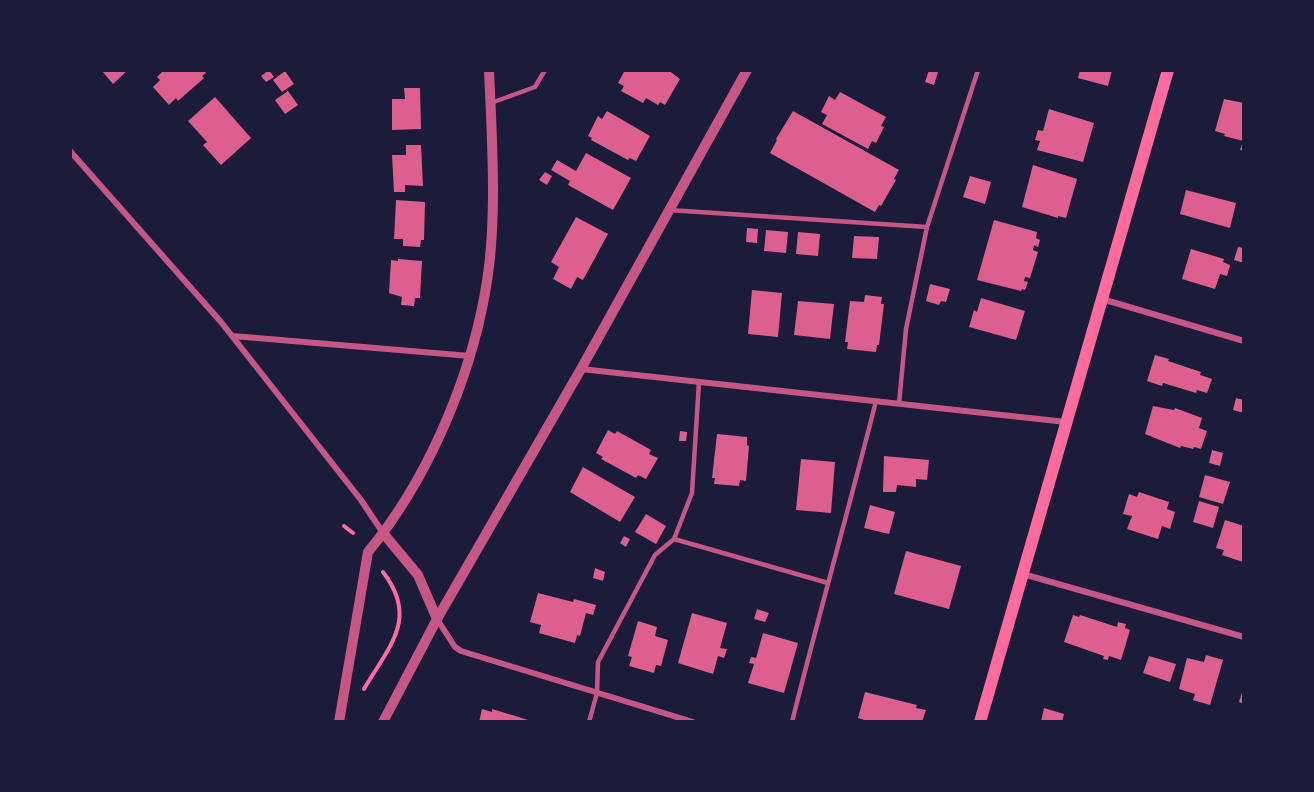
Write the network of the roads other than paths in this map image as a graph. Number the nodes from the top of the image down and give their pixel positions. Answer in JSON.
{"nodes":[{"id":1,"x":489,"y":70,"type":"edge"},
{"id":2,"x":545,"y":70,"type":"edge"},
{"id":3,"x":747,"y":70,"type":"edge"},
{"id":4,"x":978,"y":70,"type":"edge"},
{"id":5,"x":1168,"y":70,"type":"edge"},
{"id":6,"x":490,"y":103,"type":"junction"},
{"id":7,"x":70,"y":151,"type":"edge"},
{"id":8,"x":669,"y":210,"type":"junction"},
{"id":9,"x":927,"y":227,"type":"junction"},
{"id":10,"x":1102,"y":299,"type":"junction"},
{"id":11,"x":233,"y":336,"type":"junction"},
{"id":12,"x":1244,"y":341,"type":"edge"},
{"id":13,"x":470,"y":356,"type":"junction"},
{"id":14,"x":580,"y":369,"type":"junction"},
{"id":15,"x":699,"y":382,"type":"junction"},
{"id":16,"x":876,"y":401,"type":"junction"},
{"id":17,"x":899,"y":404,"type":"junction"},
{"id":18,"x":1066,"y":422,"type":"junction"},
{"id":19,"x":383,"y":533,"type":"junction"},
{"id":20,"x":674,"y":539,"type":"junction"},
{"id":21,"x":1023,"y":574,"type":"junction"},
{"id":22,"x":828,"y":583,"type":"junction"},
{"id":23,"x":437,"y":619,"type":"junction"},
{"id":24,"x":1244,"y":637,"type":"edge"},
{"id":25,"x":597,"y":693,"type":"junction"},
{"id":26,"x":339,"y":722,"type":"edge"},
{"id":27,"x":383,"y":722,"type":"edge"},
{"id":28,"x":589,"y":722,"type":"edge"},
{"id":29,"x":693,"y":722,"type":"edge"},
{"id":30,"x":792,"y":722,"type":"edge"},
{"id":31,"x":980,"y":722,"type":"edge"}],
"edges":[{"from":1,"to":6,"type":"street"},
{"from":2,"to":6,"type":"lane"},
{"from":3,"to":8,"type":"street"},
{"from":4,"to":9,"type":"lane"},
{"from":5,"to":10,"type":"main road"},
{"from":6,"to":13,"type":"street"},
{"from":7,"to":11,"type":"street"},
{"from":8,"to":9,"type":"lane"},
{"from":8,"to":14,"type":"street"},
{"from":9,"to":17,"type":"lane"},
{"from":10,"to":12,"type":"street"},
{"from":10,"to":18,"type":"main road"},
{"from":11,"to":13,"type":"street"},
{"from":11,"to":19,"type":"street"},
{"from":13,"to":19,"type":"street"},
{"from":14,"to":15,"type":"street"},
{"from":14,"to":23,"type":"street"},
{"from":15,"to":16,"type":"street"},
{"from":15,"to":20,"type":"lane"},
{"from":16,"to":17,"type":"street"},
{"from":16,"to":22,"type":"lane"},
{"from":17,"to":18,"type":"street"},
{"from":18,"to":21,"type":"main road"},
{"from":19,"to":23,"type":"street"},
{"from":19,"to":26,"type":"street"},
{"from":20,"to":22,"type":"lane"},
{"from":20,"to":25,"type":"lane"},
{"from":21,"to":24,"type":"street"},
{"from":21,"to":31,"type":"main road"},
{"from":22,"to":30,"type":"lane"},
{"from":23,"to":25,"type":"street"},
{"from":23,"to":27,"type":"street"},
{"from":25,"to":28,"type":"lane"},
{"from":25,"to":29,"type":"street"}]}
